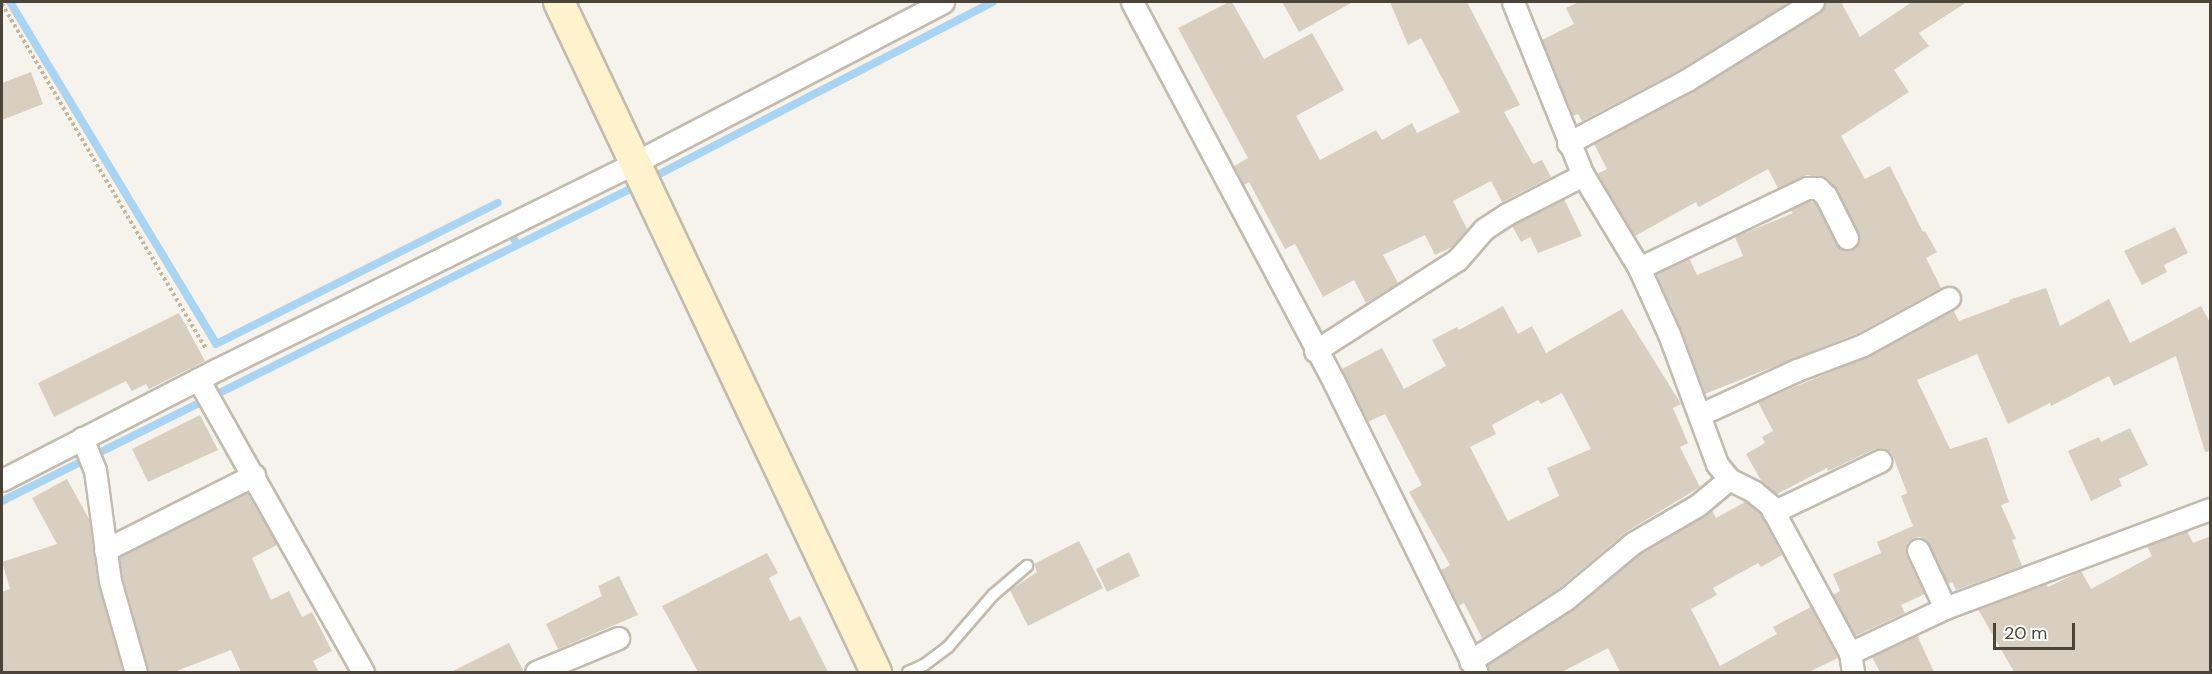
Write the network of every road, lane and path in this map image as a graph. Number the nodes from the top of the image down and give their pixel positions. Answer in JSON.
{"nodes":[{"id":1,"x":560,"y":2,"type":"edge"},
{"id":2,"x":943,"y":2,"type":"edge"},
{"id":3,"x":1132,"y":2,"type":"edge"},
{"id":4,"x":1513,"y":2,"type":"edge"},
{"id":5,"x":1813,"y":2,"type":"edge"},
{"id":6,"x":2,"y":4,"type":"edge"},
{"id":7,"x":1568,"y":143,"type":"junction"},
{"id":8,"x":636,"y":162,"type":"junction"},
{"id":9,"x":1583,"y":175,"type":"junction"},
{"id":10,"x":1847,"y":238,"type":"dead end"},
{"id":11,"x":1639,"y":268,"type":"junction"},
{"id":12,"x":1949,"y":298,"type":"dead end"},
{"id":13,"x":1315,"y":351,"type":"junction"},
{"id":14,"x":218,"y":369,"type":"junction"},
{"id":15,"x":202,"y":386,"type":"junction"},
{"id":16,"x":1699,"y":415,"type":"junction"},
{"id":17,"x":84,"y":444,"type":"junction"},
{"id":18,"x":1880,"y":461,"type":"dead end"},
{"id":19,"x":254,"y":475,"type":"junction"},
{"id":20,"x":1729,"y":479,"type":"junction"},
{"id":21,"x":2,"y":480,"type":"edge"},
{"id":22,"x":2211,"y":509,"type":"edge"},
{"id":23,"x":1773,"y":512,"type":"junction"},
{"id":24,"x":105,"y":550,"type":"junction"},
{"id":25,"x":1918,"y":550,"type":"dead end"},
{"id":26,"x":1027,"y":566,"type":"dead end"},
{"id":27,"x":1945,"y":608,"type":"junction"},
{"id":28,"x":618,"y":638,"type":"dead end"},
{"id":29,"x":1851,"y":663,"type":"edge"},
{"id":30,"x":1473,"y":667,"type":"edge"},
{"id":31,"x":136,"y":672,"type":"edge"},
{"id":32,"x":363,"y":672,"type":"edge"},
{"id":33,"x":536,"y":672,"type":"edge"},
{"id":34,"x":876,"y":672,"type":"edge"},
{"id":35,"x":908,"y":672,"type":"edge"}],
"edges":[{"from":1,"to":8,"type":"street"},
{"from":2,"to":8,"type":"street"},
{"from":3,"to":13,"type":"street"},
{"from":4,"to":7,"type":"street"},
{"from":5,"to":7,"type":"street"},
{"from":6,"to":14,"type":"path"},
{"from":7,"to":9,"type":"street"},
{"from":8,"to":14,"type":"street"},
{"from":8,"to":34,"type":"street"},
{"from":9,"to":11,"type":"street"},
{"from":9,"to":13,"type":"street"},
{"from":10,"to":11,"type":"street"},
{"from":11,"to":16,"type":"street"},
{"from":12,"to":16,"type":"street"},
{"from":13,"to":30,"type":"street"},
{"from":14,"to":15,"type":"street"},
{"from":15,"to":17,"type":"street"},
{"from":15,"to":19,"type":"street"},
{"from":16,"to":20,"type":"street"},
{"from":17,"to":21,"type":"street"},
{"from":17,"to":24,"type":"street"},
{"from":18,"to":23,"type":"street"},
{"from":19,"to":24,"type":"street"},
{"from":19,"to":32,"type":"street"},
{"from":20,"to":23,"type":"street"},
{"from":20,"to":30,"type":"street"},
{"from":22,"to":27,"type":"street"},
{"from":23,"to":29,"type":"street"},
{"from":24,"to":31,"type":"street"},
{"from":25,"to":27,"type":"street"},
{"from":26,"to":35,"type":"lane"},
{"from":27,"to":29,"type":"street"},
{"from":28,"to":33,"type":"street"}]}
